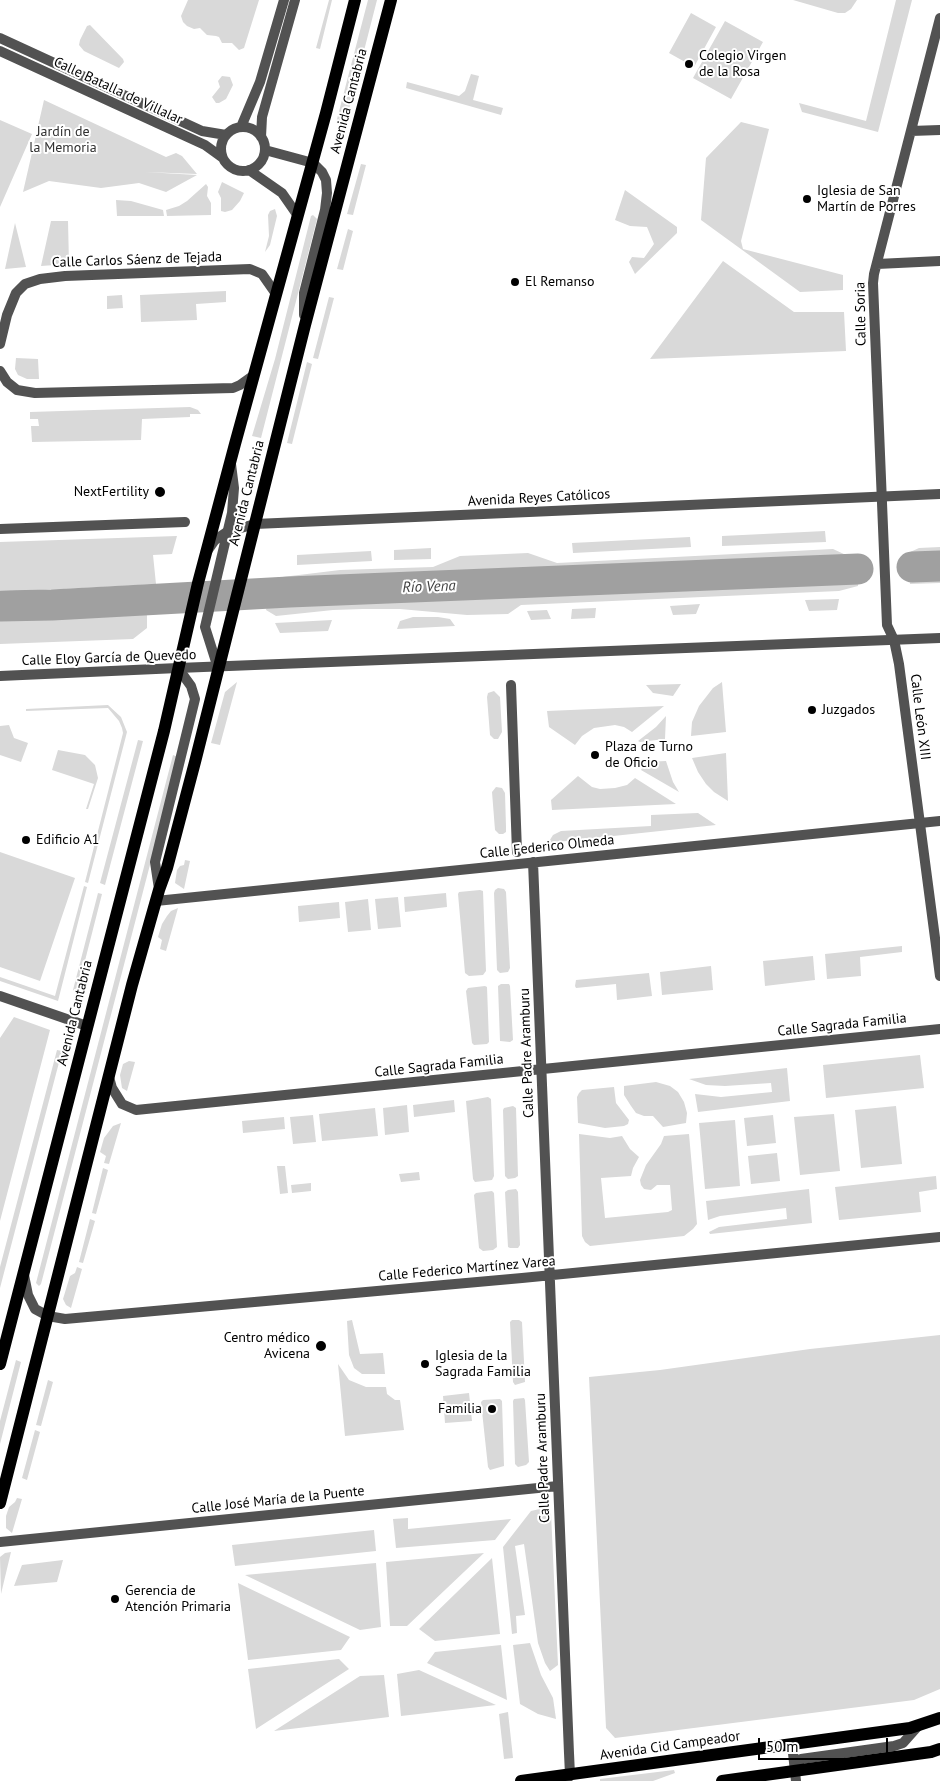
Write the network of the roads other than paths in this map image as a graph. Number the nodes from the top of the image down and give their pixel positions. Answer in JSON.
{"nodes":[{"id":1,"x":284,"y":0,"type":"edge"},
{"id":2,"x":295,"y":0,"type":"edge"},
{"id":3,"x":355,"y":0,"type":"edge"},
{"id":4,"x":391,"y":0,"type":"edge"},
{"id":5,"x":940,"y":18,"type":"edge"},
{"id":6,"x":0,"y":38,"type":"edge"},
{"id":7,"x":0,"y":52,"type":"edge"},
{"id":8,"x":241,"y":127,"type":"junction"},
{"id":9,"x":940,"y":130,"type":"edge"},
{"id":10,"x":911,"y":131,"type":"junction"},
{"id":11,"x":226,"y":135,"type":"junction"},
{"id":12,"x":261,"y":136,"type":"junction"},
{"id":13,"x":265,"y":150,"type":"junction"},
{"id":14,"x":223,"y":158,"type":"junction"},
{"id":15,"x":313,"y":163,"type":"junction"},
{"id":16,"x":249,"y":170,"type":"junction"},
{"id":17,"x":298,"y":216,"type":"junction"},
{"id":18,"x":940,"y":261,"type":"edge"},
{"id":19,"x":877,"y":264,"type":"junction"},
{"id":20,"x":276,"y":294,"type":"junction"},
{"id":21,"x":305,"y":325,"type":"junction"},
{"id":22,"x":0,"y":344,"type":"edge"},
{"id":23,"x":0,"y":371,"type":"edge"},
{"id":24,"x":254,"y":375,"type":"junction"},
{"id":25,"x":230,"y":460,"type":"junction"},
{"id":26,"x":940,"y":494,"type":"edge"},
{"id":27,"x":882,"y":496,"type":"junction"},
{"id":28,"x":185,"y":522,"type":"dead end"},
{"id":29,"x":255,"y":524,"type":"junction"},
{"id":30,"x":0,"y":529,"type":"edge"},
{"id":31,"x":227,"y":532,"type":"junction"},
{"id":32,"x":207,"y":551,"type":"junction"},
{"id":33,"x":940,"y":638,"type":"edge"},
{"id":34,"x":894,"y":640,"type":"junction"},
{"id":35,"x":178,"y":668,"type":"junction"},
{"id":36,"x":218,"y":668,"type":"junction"},
{"id":37,"x":0,"y":676,"type":"edge"},
{"id":38,"x":511,"y":685,"type":"dead end"},
{"id":39,"x":940,"y":821,"type":"edge"},
{"id":40,"x":920,"y":823,"type":"junction"},
{"id":41,"x":517,"y":852,"type":"dead end"},
{"id":42,"x":533,"y":862,"type":"junction"},
{"id":43,"x":158,"y":895,"type":"junction"},
{"id":44,"x":940,"y":976,"type":"edge"},
{"id":45,"x":0,"y":996,"type":"edge"},
{"id":46,"x":87,"y":1026,"type":"junction"},
{"id":47,"x":940,"y":1029,"type":"edge"},
{"id":48,"x":542,"y":1069,"type":"junction"},
{"id":49,"x":110,"y":1077,"type":"junction"},
{"id":50,"x":940,"y":1237,"type":"edge"},
{"id":51,"x":24,"y":1275,"type":"junction"},
{"id":52,"x":550,"y":1275,"type":"junction"},
{"id":53,"x":48,"y":1316,"type":"junction"},
{"id":54,"x":0,"y":1364,"type":"edge"},
{"id":55,"x":558,"y":1486,"type":"junction"},
{"id":56,"x":0,"y":1503,"type":"edge"},
{"id":57,"x":0,"y":1542,"type":"edge"},
{"id":58,"x":940,"y":1718,"type":"edge"},
{"id":59,"x":940,"y":1724,"type":"edge"},
{"id":60,"x":918,"y":1725,"type":"junction"},
{"id":61,"x":792,"y":1744,"type":"junction"},
{"id":62,"x":937,"y":1751,"type":"edge"},
{"id":63,"x":795,"y":1776,"type":"edge"},
{"id":64,"x":568,"y":1778,"type":"edge"},
{"id":65,"x":522,"y":1781,"type":"edge"},
{"id":66,"x":722,"y":1781,"type":"edge"}],
"edges":[{"from":1,"to":8,"type":"street"},
{"from":2,"to":12,"type":"street"},
{"from":3,"to":15,"type":"main road","name":"Avenida Cantabria"},
{"from":4,"to":21,"type":"main road","name":"Avenida Cantabria"},
{"from":5,"to":10,"type":"street","name":"Calle Soria"},
{"from":6,"to":11,"type":"street","name":"Calle Batalla de Villalar"},
{"from":7,"to":14,"type":"street","name":"Calle Batalla de Villalar"},
{"from":8,"to":11,"type":"street"},
{"from":8,"to":12,"type":"street"},
{"from":9,"to":10,"type":"street"},
{"from":10,"to":19,"type":"street","name":"Calle Soria"},
{"from":11,"to":14,"type":"street"},
{"from":12,"to":13,"type":"street"},
{"from":13,"to":15,"type":"street"},
{"from":13,"to":16,"type":"street"},
{"from":14,"to":16,"type":"street"},
{"from":15,"to":17,"type":"main road","name":"Avenida Cantabria"},
{"from":15,"to":21,"type":"street","name":"Avenida Cantabria"},
{"from":16,"to":17,"type":"street"},
{"from":17,"to":20,"type":"main road","name":"Avenida Cantabria"},
{"from":18,"to":19,"type":"street"},
{"from":19,"to":27,"type":"street","name":"Calle Soria"},
{"from":20,"to":22,"type":"street","name":"Calle Carlos Sáenz de Tejada"},
{"from":20,"to":24,"type":"main road","name":"Avenida Cantabria"},
{"from":21,"to":29,"type":"main road","name":"Avenida Cantabria"},
{"from":23,"to":24,"type":"street"},
{"from":24,"to":25,"type":"main road","name":"Avenida Cantabria"},
{"from":25,"to":31,"type":"street","name":"Avenida Cantabria"},
{"from":25,"to":32,"type":"main road","name":"Avenida Cantabria"},
{"from":26,"to":27,"type":"street","name":"Avenida Reyes Católicos"},
{"from":27,"to":29,"type":"street","name":"Avenida Reyes Católicos"},
{"from":27,"to":34,"type":"street"},
{"from":28,"to":30,"type":"street"},
{"from":29,"to":31,"type":"street","name":"Avenida Reyes Católicos"},
{"from":29,"to":36,"type":"main road","name":"Avenida Cantabria"},
{"from":31,"to":32,"type":"street","name":"Avenida Reyes Católicos"},
{"from":31,"to":36,"type":"street","name":"Avenida Cantabria"},
{"from":32,"to":35,"type":"main road","name":"Avenida Cantabria"},
{"from":33,"to":34,"type":"street"},
{"from":34,"to":36,"type":"street"},
{"from":34,"to":40,"type":"street","name":"Calle León XIII"},
{"from":35,"to":36,"type":"street","name":"Calle Eloy García de Quevedo"},
{"from":35,"to":37,"type":"street","name":"Calle Eloy García de Quevedo"},
{"from":35,"to":43,"type":"street","name":"Avenida Cantabria"},
{"from":35,"to":46,"type":"main road","name":"Avenida Cantabria"},
{"from":36,"to":43,"type":"main road","name":"Avenida Cantabria"},
{"from":38,"to":41,"type":"street"},
{"from":39,"to":40,"type":"street","name":"Calle Federico Olmeda"},
{"from":40,"to":42,"type":"street","name":"Calle Federico Olmeda"},
{"from":40,"to":44,"type":"street","name":"Calle León XIII"},
{"from":42,"to":43,"type":"street","name":"Calle Federico Olmeda"},
{"from":42,"to":48,"type":"street","name":"Calle Padre Aramburu"},
{"from":43,"to":49,"type":"main road","name":"Avenida Cantabria"},
{"from":45,"to":46,"type":"street"},
{"from":46,"to":51,"type":"main road","name":"Avenida Cantabria"},
{"from":47,"to":48,"type":"street","name":"Calle Sagrada Familia"},
{"from":48,"to":49,"type":"street","name":"Calle Sagrada Familia"},
{"from":48,"to":52,"type":"street","name":"Calle Padre Aramburu"},
{"from":49,"to":53,"type":"main road","name":"Avenida Cantabria"},
{"from":50,"to":52,"type":"street","name":"Calle Federico Martínez Varea"},
{"from":51,"to":53,"type":"street"},
{"from":51,"to":54,"type":"main road","name":"Avenida Cantabria"},
{"from":52,"to":53,"type":"street","name":"Calle Federico Martínez Varea"},
{"from":52,"to":55,"type":"street","name":"Calle Padre Aramburu"},
{"from":53,"to":56,"type":"main road","name":"Avenida Cantabria"},
{"from":55,"to":57,"type":"street","name":"Calle José María de la Puente"},
{"from":55,"to":64,"type":"street","name":"Calle Padre Aramburu"},
{"from":58,"to":60,"type":"main road","name":"Avenida Cid Campeador"},
{"from":59,"to":60,"type":"street"},
{"from":60,"to":61,"type":"main road","name":"Avenida Cid Campeador"},
{"from":60,"to":63,"type":"street"},
{"from":61,"to":63,"type":"street"},
{"from":61,"to":64,"type":"main road","name":"Avenida Cid Campeador"},
{"from":62,"to":63,"type":"main road"},
{"from":63,"to":66,"type":"main road"},
{"from":64,"to":65,"type":"main road","name":"Avenida Cid Campeador"}]}
